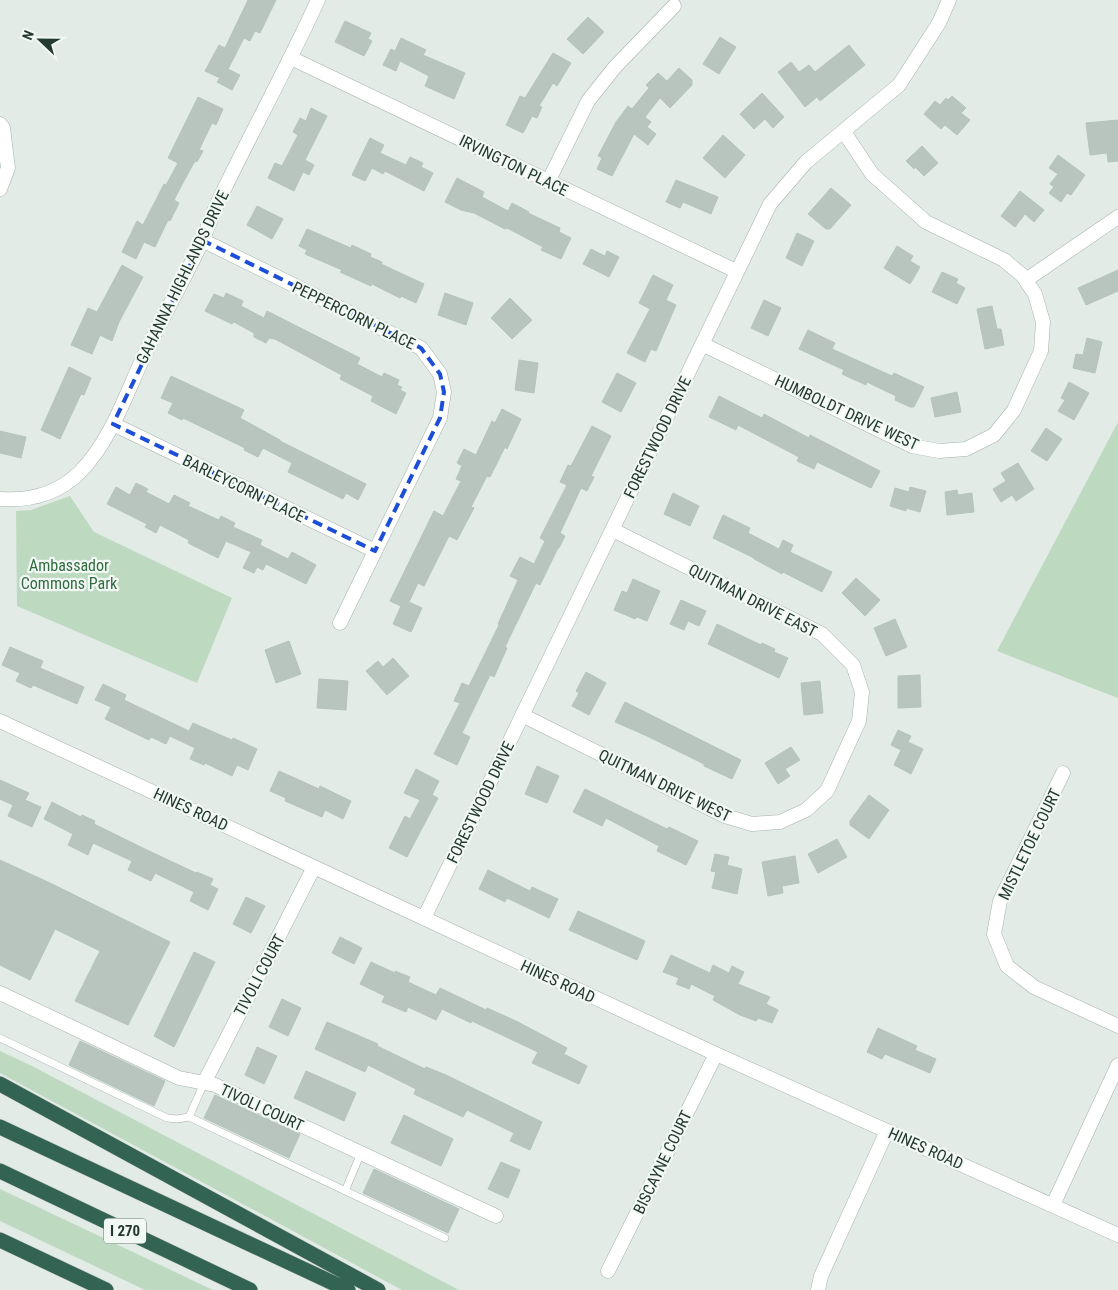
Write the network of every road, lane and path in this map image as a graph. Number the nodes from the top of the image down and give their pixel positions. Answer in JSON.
{"nodes":[{"id":1,"x":318,"y":0,"type":"edge"},
{"id":2,"x":949,"y":0,"type":"edge"},
{"id":3,"x":674,"y":6,"type":"dead end"},
{"id":4,"x":291,"y":58,"type":"junction"},
{"id":5,"x":0,"y":124,"type":"edge"},
{"id":6,"x":844,"y":132,"type":"junction"},
{"id":7,"x":548,"y":182,"type":"junction"},
{"id":8,"x":0,"y":189,"type":"edge"},
{"id":9,"x":1118,"y":217,"type":"edge"},
{"id":10,"x":202,"y":240,"type":"junction"},
{"id":11,"x":736,"y":271,"type":"junction"},
{"id":12,"x":1026,"y":280,"type":"junction"},
{"id":13,"x":702,"y":344,"type":"junction"},
{"id":14,"x":113,"y":424,"type":"junction"},
{"id":15,"x":0,"y":499,"type":"edge"},
{"id":16,"x":613,"y":530,"type":"junction"},
{"id":17,"x":375,"y":551,"type":"junction"},
{"id":18,"x":340,"y":623,"type":"dead end"},
{"id":19,"x":522,"y":716,"type":"junction"},
{"id":20,"x":0,"y":720,"type":"edge"},
{"id":21,"x":843,"y":756,"type":"joint"},
{"id":22,"x":1063,"y":773,"type":"dead end"},
{"id":23,"x":314,"y":867,"type":"junction"},
{"id":24,"x":424,"y":918,"type":"junction"},
{"id":25,"x":0,"y":993,"type":"edge"},
{"id":26,"x":1118,"y":1026,"type":"edge"},
{"id":27,"x":0,"y":1038,"type":"edge"},
{"id":28,"x":716,"y":1054,"type":"junction"},
{"id":29,"x":1118,"y":1065,"type":"edge"},
{"id":30,"x":204,"y":1083,"type":"junction"},
{"id":31,"x":0,"y":1084,"type":"edge"},
{"id":32,"x":189,"y":1117,"type":"junction"},
{"id":33,"x":0,"y":1127,"type":"edge"},
{"id":34,"x":887,"y":1130,"type":"junction"},
{"id":35,"x":361,"y":1153,"type":"junction"},
{"id":36,"x":0,"y":1171,"type":"edge"},
{"id":37,"x":345,"y":1191,"type":"junction"},
{"id":38,"x":1053,"y":1205,"type":"junction"},
{"id":39,"x":496,"y":1216,"type":"dead end"},
{"id":40,"x":1118,"y":1235,"type":"edge"},
{"id":41,"x":445,"y":1238,"type":"dead end"},
{"id":42,"x":0,"y":1240,"type":"edge"},
{"id":43,"x":608,"y":1271,"type":"dead end"},
{"id":44,"x":106,"y":1290,"type":"edge"},
{"id":45,"x":250,"y":1290,"type":"edge"},
{"id":46,"x":348,"y":1290,"type":"edge"},
{"id":47,"x":378,"y":1290,"type":"edge"},
{"id":48,"x":818,"y":1290,"type":"edge"}],
"edges":[{"from":1,"to":4,"type":"street","name":"GAHANNA HIGHLANDS DRIVE"},
{"from":2,"to":6,"type":"street","name":"FORESTWOOD DRIVE"},
{"from":3,"to":7,"type":"street"},
{"from":4,"to":7,"type":"street","name":"IRVINGTON PLACE"},
{"from":4,"to":10,"type":"street","name":"GAHANNA HIGHLANDS DRIVE"},
{"from":5,"to":8,"type":"street"},
{"from":6,"to":11,"type":"street","name":"FORESTWOOD DRIVE"},
{"from":6,"to":12,"type":"street"},
{"from":7,"to":11,"type":"street","name":"IRVINGTON PLACE"},
{"from":9,"to":12,"type":"street"},
{"from":10,"to":14,"type":"street","name":"GAHANNA HIGHLANDS DRIVE"},
{"from":10,"to":17,"type":"street","name":"PEPPERCORN PLACE"},
{"from":11,"to":13,"type":"street","name":"FORESTWOOD DRIVE"},
{"from":12,"to":13,"type":"street","name":"HUMBOLDT DRIVE WEST"},
{"from":13,"to":16,"type":"street","name":"FORESTWOOD DRIVE"},
{"from":14,"to":15,"type":"street","name":"GAHANNA HIGHLANDS DRIVE"},
{"from":14,"to":17,"type":"street","name":"BARLEYCORN PLACE"},
{"from":16,"to":19,"type":"street","name":"FORESTWOOD DRIVE"},
{"from":16,"to":21,"type":"street","name":"QUITMAN DRIVE EAST"},
{"from":17,"to":18,"type":"street","name":"PEPPERCORN PLACE"},
{"from":19,"to":21,"type":"street","name":"QUITMAN DRIVE WEST"},
{"from":19,"to":24,"type":"street","name":"FORESTWOOD DRIVE"},
{"from":20,"to":23,"type":"street","name":"HINES ROAD"},
{"from":22,"to":26,"type":"street","name":"MISTLETOE COURT"},
{"from":23,"to":24,"type":"street","name":"HINES ROAD"},
{"from":23,"to":30,"type":"street","name":"TIVOLI COURT"},
{"from":24,"to":28,"type":"street","name":"HINES ROAD"},
{"from":25,"to":30,"type":"street","name":"TIVOLI COURT"},
{"from":27,"to":32,"type":"lane"},
{"from":28,"to":34,"type":"street","name":"HINES ROAD"},
{"from":28,"to":43,"type":"street","name":"BISCAYNE COURT"},
{"from":29,"to":38,"type":"street"},
{"from":30,"to":32,"type":"lane"},
{"from":30,"to":35,"type":"street","name":"TIVOLI COURT"},
{"from":31,"to":47,"type":"highway"},
{"from":32,"to":37,"type":"lane"},
{"from":33,"to":46,"type":"highway"},
{"from":34,"to":38,"type":"street","name":"HINES ROAD"},
{"from":34,"to":48,"type":"street"},
{"from":35,"to":37,"type":"lane"},
{"from":35,"to":39,"type":"street","name":"TIVOLI COURT"},
{"from":36,"to":45,"type":"highway","number":"I 270"},
{"from":37,"to":41,"type":"lane"},
{"from":38,"to":40,"type":"street","name":"HINES ROAD"},
{"from":42,"to":44,"type":"highway"}]}
